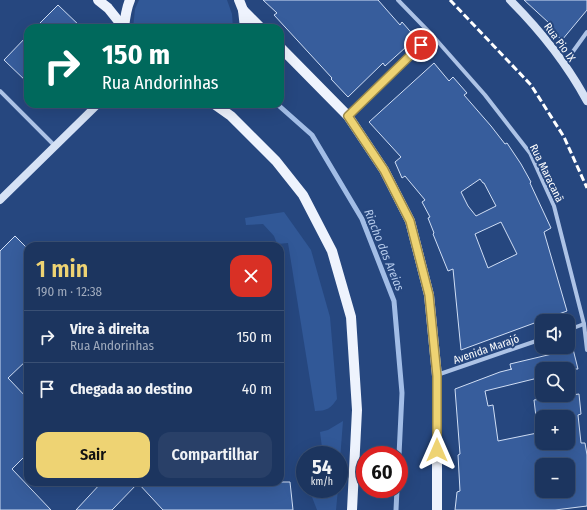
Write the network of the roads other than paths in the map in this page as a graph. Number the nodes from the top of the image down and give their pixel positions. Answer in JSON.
{"nodes":[{"id":1,"x":98,"y":0,"type":"edge"},
{"id":2,"x":130,"y":0,"type":"edge"},
{"id":3,"x":398,"y":0,"type":"edge"},
{"id":4,"x":510,"y":0,"type":"edge"},
{"id":5,"x":242,"y":4,"type":"edge"},
{"id":6,"x":121,"y":24,"type":"edge"},
{"id":7,"x":124,"y":24,"type":"edge"},
{"id":8,"x":244,"y":24,"type":"edge"},
{"id":9,"x":258,"y":24,"type":"edge"},
{"id":10,"x":587,"y":32,"type":"edge"},
{"id":11,"x":432,"y":35,"type":"junction"},
{"id":12,"x":284,"y":51,"type":"edge"},
{"id":13,"x":564,"y":64,"type":"junction"},
{"id":14,"x":0,"y":91,"type":"edge"},
{"id":15,"x":587,"y":101,"type":"edge"},
{"id":16,"x":94,"y":108,"type":"edge"},
{"id":17,"x":220,"y":108,"type":"edge"},
{"id":18,"x":348,"y":116,"type":"junction"},
{"id":19,"x":55,"y":146,"type":"junction"},
{"id":20,"x":0,"y":200,"type":"edge"},
{"id":21,"x":584,"y":324,"type":"junction"},
{"id":22,"x":575,"y":327,"type":"edge"},
{"id":23,"x":535,"y":341,"type":"edge"},
{"id":24,"x":587,"y":350,"type":"edge"},
{"id":25,"x":437,"y":376,"type":"junction"},
{"id":26,"x":352,"y":510,"type":"edge"},
{"id":27,"x":437,"y":510,"type":"edge"}],
"edges":[{"from":1,"to":6,"type":"main road"},
{"from":2,"to":7,"type":"main road"},
{"from":3,"to":11,"type":"street","name":"Rua Maracanã"},
{"from":4,"to":13,"type":"street","name":"Rua Pio IX"},
{"from":5,"to":8,"type":"main road"},
{"from":5,"to":9,"type":"main road"},
{"from":10,"to":13,"type":"street"},
{"from":11,"to":18,"type":"street"},
{"from":11,"to":21,"type":"street","name":"Rua Maracanã"},
{"from":12,"to":18,"type":"main road"},
{"from":13,"to":15,"type":"street","name":"Rua Pio IX"},
{"from":14,"to":19,"type":"street"},
{"from":16,"to":19,"type":"street"},
{"from":17,"to":26,"type":"main road"},
{"from":18,"to":25,"type":"main road"},
{"from":19,"to":20,"type":"street"},
{"from":21,"to":22,"type":"street"},
{"from":21,"to":24,"type":"street","name":"Rua Maracanã"},
{"from":23,"to":25,"type":"street","name":"Avenida Marajó"},
{"from":25,"to":27,"type":"main road"}]}
